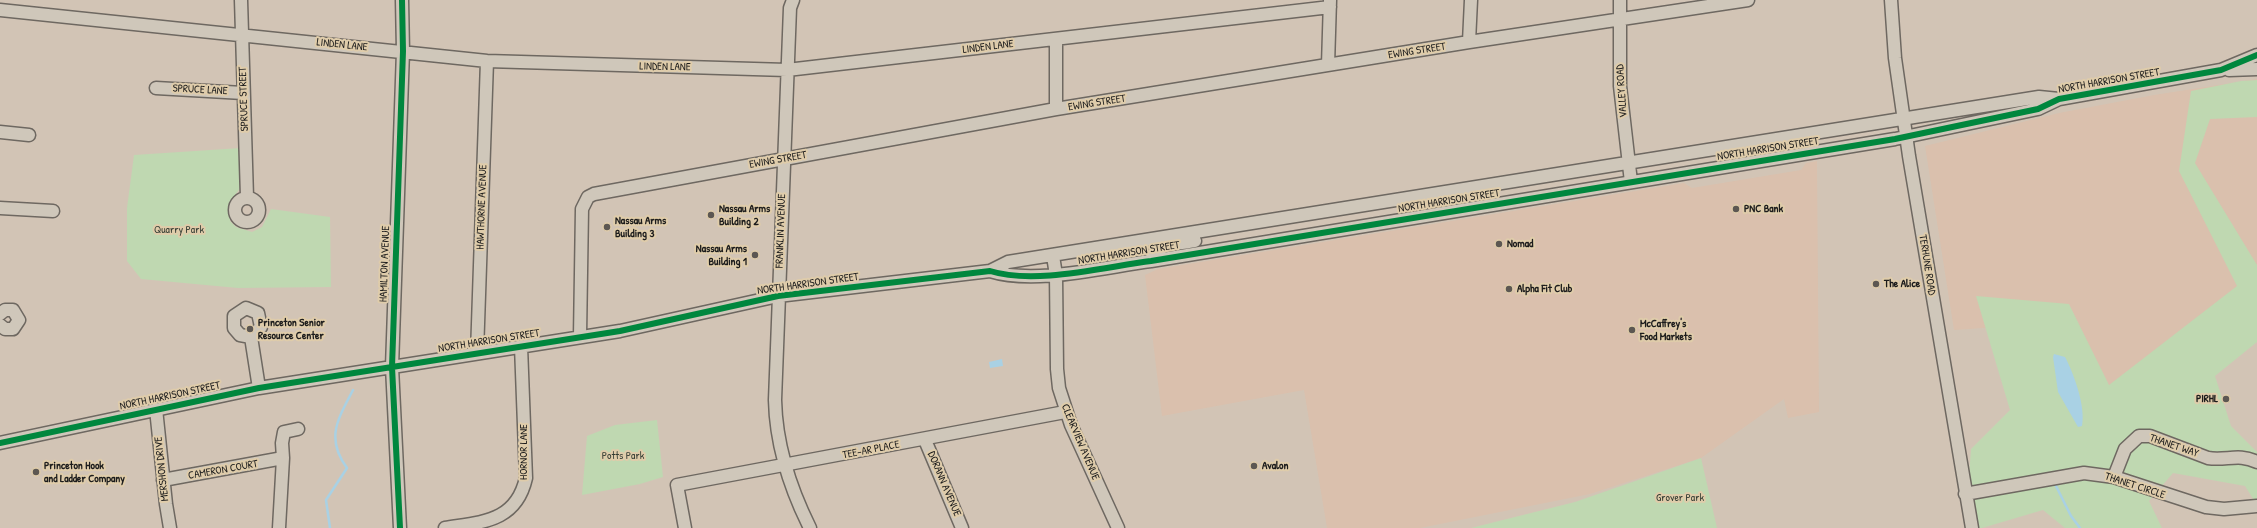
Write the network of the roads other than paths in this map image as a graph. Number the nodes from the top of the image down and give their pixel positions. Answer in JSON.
{"nodes":[{"id":1,"x":242,"y":0,"type":"edge"},
{"id":2,"x":402,"y":0,"type":"edge"},
{"id":3,"x":793,"y":0,"type":"edge"},
{"id":4,"x":1471,"y":0,"type":"edge"},
{"id":5,"x":1620,"y":0,"type":"edge"},
{"id":6,"x":1748,"y":0,"type":"edge"},
{"id":7,"x":1891,"y":0,"type":"edge"},
{"id":8,"x":1330,"y":3,"type":"edge"},
{"id":9,"x":0,"y":10,"type":"edge"},
{"id":10,"x":1619,"y":19,"type":"junction"},
{"id":11,"x":242,"y":36,"type":"junction"},
{"id":12,"x":1056,"y":39,"type":"junction"},
{"id":13,"x":1469,"y":42,"type":"junction"},
{"id":14,"x":402,"y":51,"type":"junction"},
{"id":15,"x":2257,"y":55,"type":"edge"},
{"id":16,"x":487,"y":60,"type":"junction"},
{"id":17,"x":1328,"y":65,"type":"junction"},
{"id":18,"x":2257,"y":69,"type":"edge"},
{"id":19,"x":787,"y":70,"type":"junction"},
{"id":20,"x":2221,"y":70,"type":"junction"},
{"id":21,"x":156,"y":88,"type":"dead end"},
{"id":22,"x":244,"y":93,"type":"junction"},
{"id":23,"x":2059,"y":99,"type":"junction"},
{"id":24,"x":1056,"y":109,"type":"junction"},
{"id":25,"x":1904,"y":119,"type":"junction"},
{"id":26,"x":0,"y":132,"type":"edge"},
{"id":27,"x":29,"y":135,"type":"dead end"},
{"id":28,"x":1907,"y":137,"type":"junction"},
{"id":29,"x":784,"y":159,"type":"junction"},
{"id":30,"x":1628,"y":164,"type":"junction"},
{"id":31,"x":1631,"y":182,"type":"junction"},
{"id":32,"x":247,"y":197,"type":"dead end"},
{"id":33,"x":0,"y":208,"type":"edge"},
{"id":34,"x":53,"y":211,"type":"dead end"},
{"id":35,"x":1233,"y":227,"type":"junction"},
{"id":36,"x":1202,"y":232,"type":"junction"},
{"id":37,"x":1262,"y":242,"type":"junction"},
{"id":38,"x":1100,"y":248,"type":"junction"},
{"id":39,"x":1053,"y":256,"type":"junction"},
{"id":40,"x":1151,"y":261,"type":"junction"},
{"id":41,"x":1112,"y":266,"type":"junction"},
{"id":42,"x":990,"y":271,"type":"junction"},
{"id":43,"x":1056,"y":274,"type":"junction"},
{"id":44,"x":778,"y":296,"type":"junction"},
{"id":45,"x":0,"y":314,"type":"edge"},
{"id":46,"x":0,"y":325,"type":"edge"},
{"id":47,"x":580,"y":336,"type":"junction"},
{"id":48,"x":251,"y":337,"type":"dead end"},
{"id":49,"x":521,"y":346,"type":"junction"},
{"id":50,"x":477,"y":353,"type":"junction"},
{"id":51,"x":392,"y":366,"type":"junction"},
{"id":52,"x":259,"y":388,"type":"junction"},
{"id":53,"x":156,"y":409,"type":"junction"},
{"id":54,"x":1065,"y":412,"type":"junction"},
{"id":55,"x":298,"y":429,"type":"dead end"},
{"id":56,"x":925,"y":440,"type":"junction"},
{"id":57,"x":0,"y":443,"type":"edge"},
{"id":58,"x":283,"y":458,"type":"junction"},
{"id":59,"x":2257,"y":462,"type":"edge"},
{"id":60,"x":786,"y":466,"type":"junction"},
{"id":61,"x":2114,"y":477,"type":"junction"},
{"id":62,"x":163,"y":480,"type":"junction"},
{"id":63,"x":1965,"y":494,"type":"junction"},
{"id":64,"x":2257,"y":506,"type":"edge"},
{"id":65,"x":170,"y":528,"type":"edge"},
{"id":66,"x":278,"y":528,"type":"edge"},
{"id":67,"x":400,"y":528,"type":"edge"},
{"id":68,"x":445,"y":528,"type":"edge"},
{"id":69,"x":685,"y":528,"type":"edge"},
{"id":70,"x":810,"y":528,"type":"edge"},
{"id":71,"x":962,"y":528,"type":"edge"},
{"id":72,"x":1118,"y":528,"type":"edge"},
{"id":73,"x":1972,"y":528,"type":"edge"}],
"edges":[{"from":1,"to":11,"type":"street","name":"SPRUCE STREET"},
{"from":2,"to":14,"type":"street","name":"HAMILTON AVENUE"},
{"from":3,"to":19,"type":"street","name":"FRANKLIN AVENUE"},
{"from":4,"to":13,"type":"street"},
{"from":5,"to":10,"type":"street","name":"VALLEY ROAD"},
{"from":6,"to":10,"type":"street","name":"EWING STREET"},
{"from":7,"to":25,"type":"street","name":"TERHUNE ROAD"},
{"from":8,"to":12,"type":"street","name":"LINDEN LANE"},
{"from":8,"to":17,"type":"street"},
{"from":9,"to":11,"type":"street","name":"LINDEN LANE"},
{"from":10,"to":13,"type":"street","name":"EWING STREET"},
{"from":10,"to":30,"type":"street","name":"VALLEY ROAD"},
{"from":11,"to":14,"type":"street","name":"LINDEN LANE"},
{"from":11,"to":22,"type":"street","name":"SPRUCE STREET"},
{"from":12,"to":19,"type":"street","name":"LINDEN LANE"},
{"from":12,"to":24,"type":"street"},
{"from":13,"to":17,"type":"street","name":"EWING STREET"},
{"from":14,"to":16,"type":"street","name":"LINDEN LANE"},
{"from":14,"to":51,"type":"street","name":"HAMILTON AVENUE"},
{"from":15,"to":20,"type":"street","name":"NORTH HARRISON STREET"},
{"from":16,"to":19,"type":"street","name":"LINDEN LANE"},
{"from":16,"to":50,"type":"street","name":"HAWTHORNE AVENUE"},
{"from":17,"to":24,"type":"street","name":"EWING STREET"},
{"from":18,"to":20,"type":"street"},
{"from":19,"to":29,"type":"street","name":"FRANKLIN AVENUE"},
{"from":20,"to":23,"type":"street","name":"NORTH HARRISON STREET"},
{"from":21,"to":22,"type":"street","name":"SPRUCE LANE"},
{"from":22,"to":32,"type":"street","name":"SPRUCE STREET"},
{"from":23,"to":25,"type":"street","name":"NORTH HARRISON STREET"},
{"from":23,"to":28,"type":"street","name":"NORTH HARRISON STREET"},
{"from":24,"to":29,"type":"street","name":"EWING STREET"},
{"from":25,"to":28,"type":"street","name":"TERHUNE ROAD"},
{"from":25,"to":30,"type":"street","name":"NORTH HARRISON STREET"},
{"from":26,"to":27,"type":"street"},
{"from":28,"to":31,"type":"street","name":"NORTH HARRISON STREET"},
{"from":28,"to":63,"type":"street","name":"TERHUNE ROAD"},
{"from":29,"to":44,"type":"street","name":"FRANKLIN AVENUE"},
{"from":29,"to":47,"type":"street","name":"EWING STREET"},
{"from":30,"to":31,"type":"street","name":"VALLEY ROAD"},
{"from":30,"to":35,"type":"street","name":"NORTH HARRISON STREET"},
{"from":31,"to":37,"type":"street","name":"NORTH HARRISON STREET"},
{"from":33,"to":34,"type":"street"},
{"from":35,"to":36,"type":"street","name":"NORTH HARRISON STREET"},
{"from":35,"to":37,"type":"street"},
{"from":36,"to":38,"type":"street","name":"NORTH HARRISON STREET"},
{"from":36,"to":40,"type":"street"},
{"from":37,"to":40,"type":"street","name":"NORTH HARRISON STREET"},
{"from":38,"to":39,"type":"street","name":"NORTH HARRISON STREET"},
{"from":38,"to":41,"type":"street"},
{"from":39,"to":42,"type":"street","name":"NORTH HARRISON STREET"},
{"from":39,"to":43,"type":"street","name":"CLEARVIEW AVENUE"},
{"from":40,"to":41,"type":"street","name":"NORTH HARRISON STREET"},
{"from":41,"to":43,"type":"street","name":"NORTH HARRISON STREET"},
{"from":42,"to":43,"type":"street","name":"NORTH HARRISON STREET"},
{"from":42,"to":44,"type":"street","name":"NORTH HARRISON STREET"},
{"from":43,"to":54,"type":"street","name":"CLEARVIEW AVENUE"},
{"from":44,"to":47,"type":"street","name":"NORTH HARRISON STREET"},
{"from":44,"to":60,"type":"street","name":"FRANKLIN AVENUE"},
{"from":45,"to":46,"type":"street"},
{"from":47,"to":49,"type":"street","name":"NORTH HARRISON STREET"},
{"from":48,"to":52,"type":"street"},
{"from":49,"to":50,"type":"street","name":"NORTH HARRISON STREET"},
{"from":49,"to":68,"type":"street","name":"HORNOR LANE"},
{"from":50,"to":51,"type":"street","name":"NORTH HARRISON STREET"},
{"from":51,"to":52,"type":"street","name":"NORTH HARRISON STREET"},
{"from":51,"to":67,"type":"street","name":"HAMILTON AVENUE"},
{"from":52,"to":53,"type":"street","name":"NORTH HARRISON STREET"},
{"from":53,"to":57,"type":"street","name":"NORTH HARRISON STREET"},
{"from":53,"to":62,"type":"street","name":"MERSHON DRIVE"},
{"from":54,"to":56,"type":"street","name":"TEE-AR PLACE"},
{"from":54,"to":72,"type":"street","name":"CLEARVIEW AVENUE"},
{"from":55,"to":58,"type":"street"},
{"from":56,"to":60,"type":"street","name":"TEE-AR PLACE"},
{"from":56,"to":71,"type":"street","name":"DORANN AVENUE"},
{"from":58,"to":62,"type":"street","name":"CAMERON COURT"},
{"from":58,"to":66,"type":"street"},
{"from":59,"to":61,"type":"street","name":"THANET WAY"},
{"from":60,"to":69,"type":"street","name":"TEE-AR PLACE"},
{"from":60,"to":70,"type":"street","name":"FRANKLIN AVENUE"},
{"from":61,"to":63,"type":"street","name":"THANET CIRCLE"},
{"from":61,"to":64,"type":"street","name":"THANET CIRCLE"},
{"from":62,"to":65,"type":"street","name":"MERSHON DRIVE"},
{"from":63,"to":73,"type":"street","name":"TERHUNE ROAD"}]}
